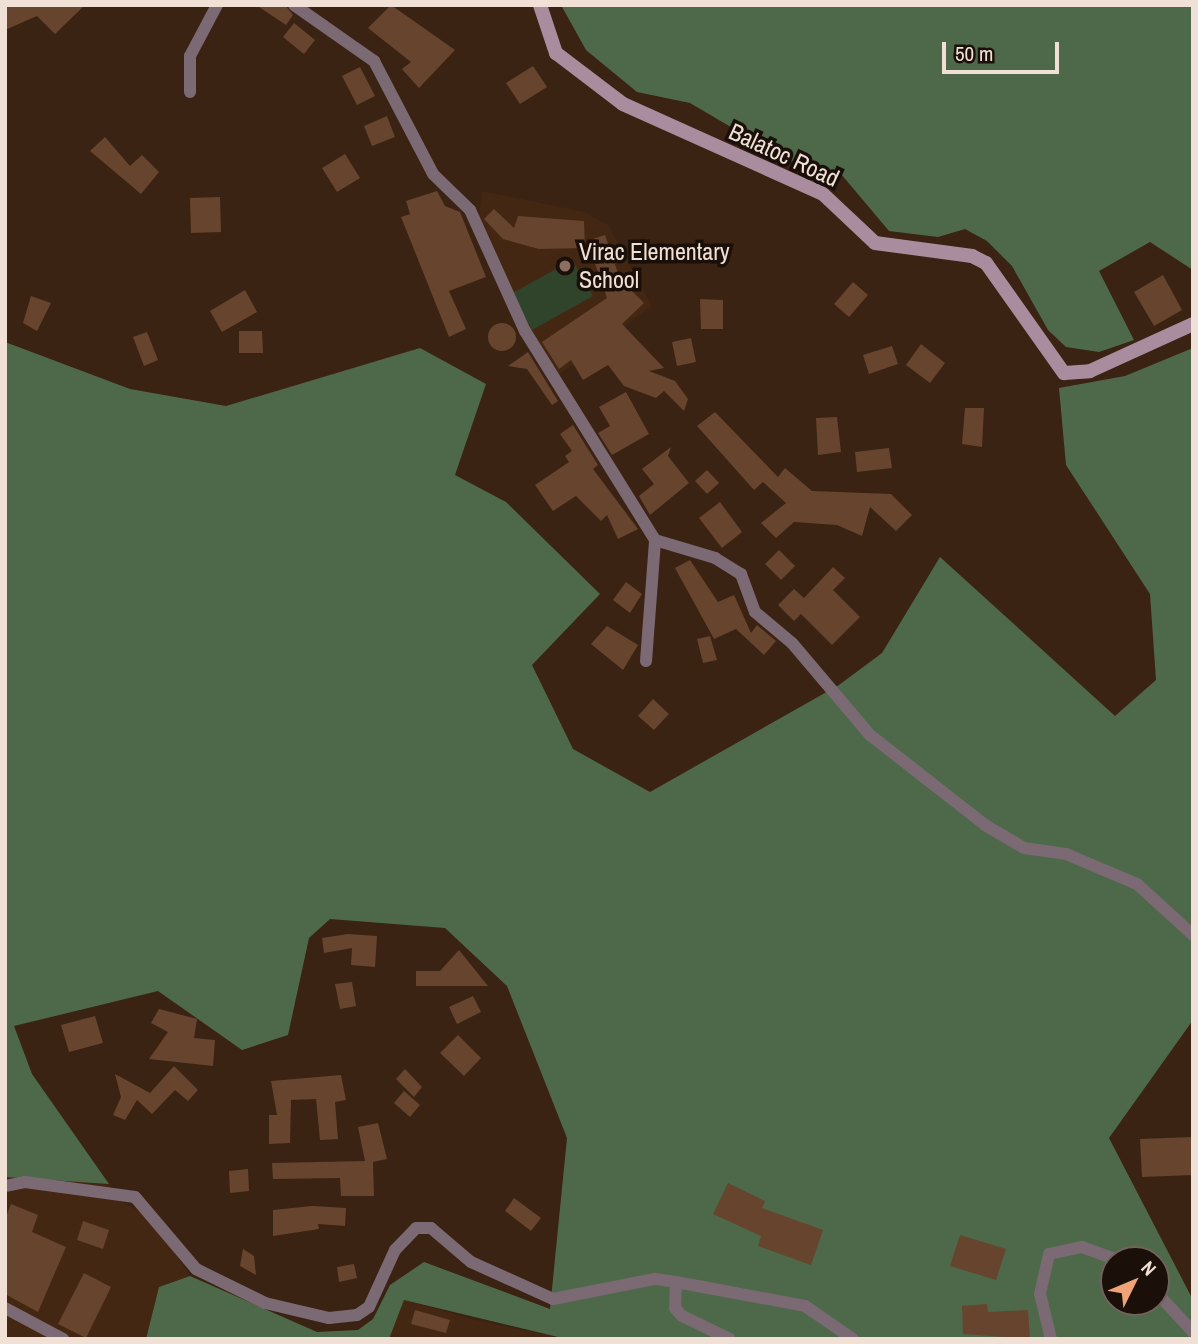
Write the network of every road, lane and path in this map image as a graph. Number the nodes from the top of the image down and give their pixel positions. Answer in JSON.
{"nodes":[{"id":1,"x":217,"y":5,"type":"edge"},
{"id":2,"x":294,"y":5,"type":"edge"},
{"id":3,"x":540,"y":5,"type":"edge"},
{"id":4,"x":190,"y":92,"type":"dead end"},
{"id":5,"x":1193,"y":324,"type":"edge"},
{"id":6,"x":655,"y":540,"type":"junction"},
{"id":7,"x":646,"y":661,"type":"dead end"},
{"id":8,"x":1193,"y":935,"type":"edge"},
{"id":9,"x":5,"y":1186,"type":"edge"},
{"id":10,"x":1100,"y":1254,"type":"edge"},
{"id":11,"x":676,"y":1282,"type":"junction"},
{"id":12,"x":5,"y":1308,"type":"edge"},
{"id":13,"x":1170,"y":1308,"type":"edge"},
{"id":14,"x":1193,"y":1332,"type":"edge"},
{"id":15,"x":62,"y":1339,"type":"edge"},
{"id":16,"x":730,"y":1339,"type":"edge"},
{"id":17,"x":853,"y":1339,"type":"edge"},
{"id":18,"x":1051,"y":1339,"type":"edge"}],
"edges":[{"from":1,"to":4,"type":"street"},
{"from":2,"to":6,"type":"street"},
{"from":3,"to":5,"type":"main road","name":"Balatoc Road"},
{"from":6,"to":7,"type":"street"},
{"from":6,"to":8,"type":"street"},
{"from":9,"to":11,"type":"street"},
{"from":10,"to":18,"type":"street"},
{"from":11,"to":16,"type":"street"},
{"from":11,"to":17,"type":"street"},
{"from":12,"to":15,"type":"street"},
{"from":13,"to":14,"type":"street"}]}
